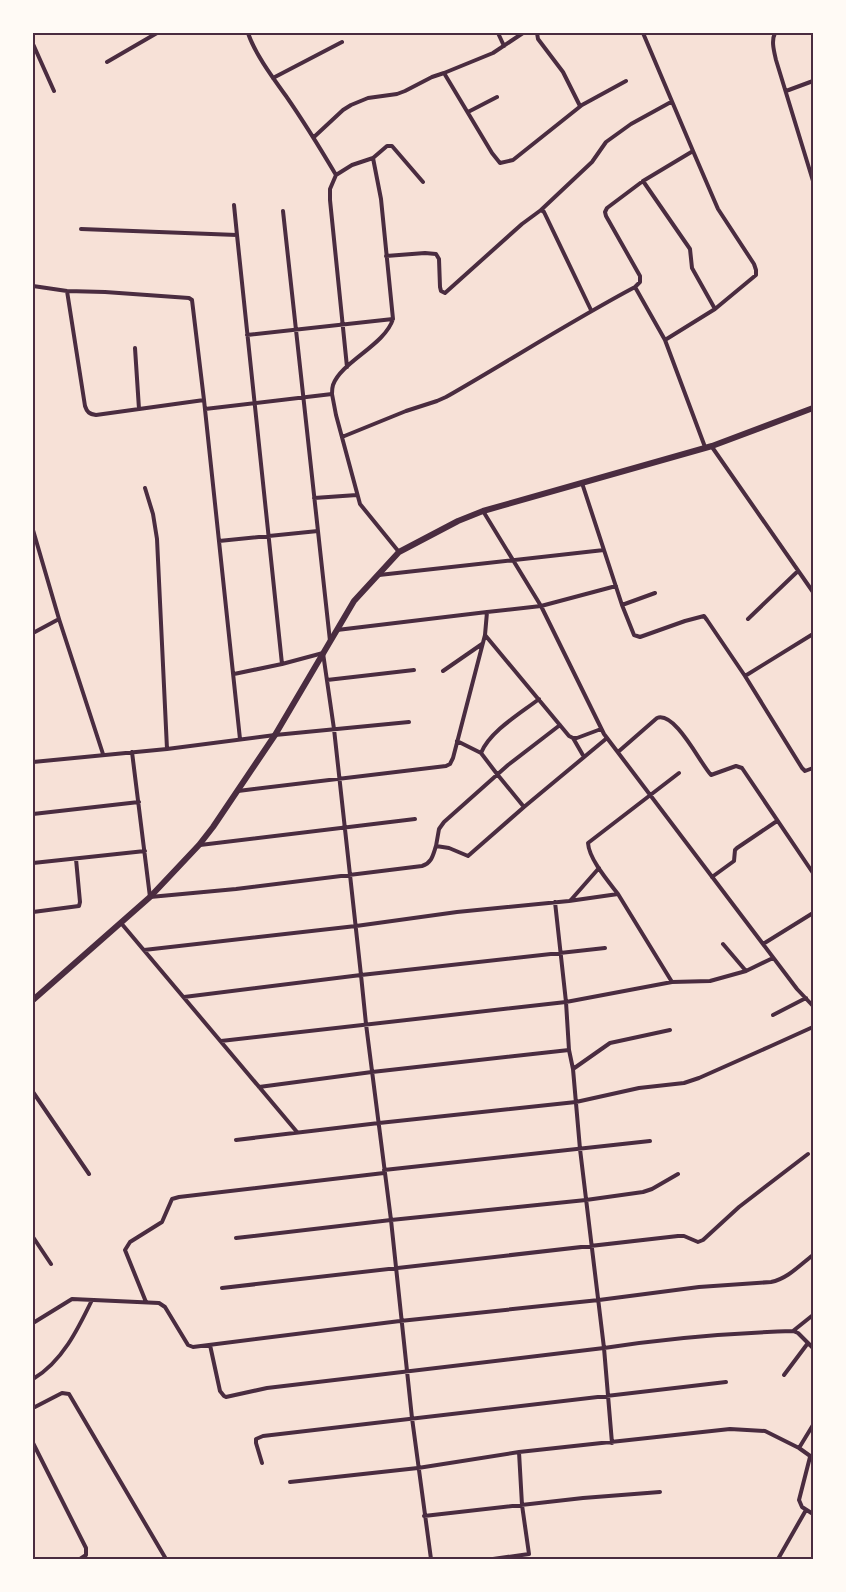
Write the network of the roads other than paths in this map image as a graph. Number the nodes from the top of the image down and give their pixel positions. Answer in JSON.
{"nodes":[{"id":1,"x":157,"y":33,"type":"edge"},
{"id":2,"x":248,"y":33,"type":"edge"},
{"id":3,"x":498,"y":33,"type":"edge"},
{"id":4,"x":523,"y":33,"type":"edge"},
{"id":5,"x":537,"y":33,"type":"edge"},
{"id":6,"x":643,"y":33,"type":"edge"},
{"id":7,"x":775,"y":33,"type":"edge"},
{"id":8,"x":342,"y":42,"type":"dead end"},
{"id":9,"x":33,"y":44,"type":"edge"},
{"id":10,"x":504,"y":46,"type":"junction"},
{"id":11,"x":107,"y":62,"type":"dead end"},
{"id":12,"x":444,"y":74,"type":"junction"},
{"id":13,"x":273,"y":78,"type":"junction"},
{"id":14,"x":626,"y":81,"type":"dead end"},
{"id":15,"x":813,"y":81,"type":"edge"},
{"id":16,"x":54,"y":91,"type":"dead end"},
{"id":17,"x":786,"y":91,"type":"junction"},
{"id":18,"x":497,"y":97,"type":"dead end"},
{"id":19,"x":671,"y":102,"type":"junction"},
{"id":20,"x":580,"y":106,"type":"junction"},
{"id":21,"x":468,"y":112,"type":"junction"},
{"id":22,"x":314,"y":137,"type":"junction"},
{"id":23,"x":693,"y":151,"type":"junction"},
{"id":24,"x":373,"y":158,"type":"junction"},
{"id":25,"x":336,"y":175,"type":"junction"},
{"id":26,"x":643,"y":181,"type":"junction"},
{"id":27,"x":813,"y":181,"type":"edge"},
{"id":28,"x":423,"y":182,"type":"dead end"},
{"id":29,"x":234,"y":205,"type":"dead end"},
{"id":30,"x":541,"y":210,"type":"junction"},
{"id":31,"x":283,"y":211,"type":"dead end"},
{"id":32,"x":81,"y":229,"type":"dead end"},
{"id":33,"x":237,"y":235,"type":"junction"},
{"id":34,"x":386,"y":256,"type":"junction"},
{"id":35,"x":33,"y":286,"type":"edge"},
{"id":36,"x":635,"y":287,"type":"junction"},
{"id":37,"x":67,"y":291,"type":"junction"},
{"id":38,"x":715,"y":309,"type":"junction"},
{"id":39,"x":591,"y":310,"type":"junction"},
{"id":40,"x":393,"y":319,"type":"junction"},
{"id":41,"x":343,"y":325,"type":"junction"},
{"id":42,"x":295,"y":330,"type":"junction"},
{"id":43,"x":247,"y":335,"type":"junction"},
{"id":44,"x":665,"y":340,"type":"junction"},
{"id":45,"x":135,"y":348,"type":"dead end"},
{"id":46,"x":347,"y":367,"type":"junction"},
{"id":47,"x":332,"y":394,"type":"junction"},
{"id":48,"x":303,"y":398,"type":"junction"},
{"id":49,"x":204,"y":400,"type":"junction"},
{"id":50,"x":254,"y":403,"type":"junction"},
{"id":51,"x":813,"y":408,"type":"edge"},
{"id":52,"x":139,"y":409,"type":"junction"},
{"id":53,"x":205,"y":409,"type":"junction"},
{"id":54,"x":342,"y":437,"type":"junction"},
{"id":55,"x":708,"y":447,"type":"junction"},
{"id":56,"x":582,"y":483,"type":"junction"},
{"id":57,"x":145,"y":488,"type":"dead end"},
{"id":58,"x":357,"y":495,"type":"junction"},
{"id":59,"x":314,"y":498,"type":"junction"},
{"id":60,"x":483,"y":511,"type":"junction"},
{"id":61,"x":33,"y":530,"type":"edge"},
{"id":62,"x":318,"y":531,"type":"junction"},
{"id":63,"x":270,"y":537,"type":"junction"},
{"id":64,"x":219,"y":541,"type":"junction"},
{"id":65,"x":604,"y":549,"type":"junction"},
{"id":66,"x":399,"y":552,"type":"junction"},
{"id":67,"x":513,"y":560,"type":"junction"},
{"id":68,"x":798,"y":571,"type":"junction"},
{"id":69,"x":378,"y":575,"type":"junction"},
{"id":70,"x":616,"y":586,"type":"junction"},
{"id":71,"x":813,"y":592,"type":"edge"},
{"id":72,"x":655,"y":594,"type":"dead end"},
{"id":73,"x":622,"y":605,"type":"junction"},
{"id":74,"x":541,"y":606,"type":"junction"},
{"id":75,"x":488,"y":612,"type":"junction"},
{"id":76,"x":59,"y":619,"type":"junction"},
{"id":77,"x":748,"y":619,"type":"dead end"},
{"id":78,"x":337,"y":630,"type":"junction"},
{"id":79,"x":33,"y":633,"type":"edge"},
{"id":80,"x":813,"y":634,"type":"edge"},
{"id":81,"x":484,"y":635,"type":"junction"},
{"id":82,"x":330,"y":642,"type":"junction"},
{"id":83,"x":482,"y":644,"type":"junction"},
{"id":84,"x":323,"y":653,"type":"junction"},
{"id":85,"x":282,"y":664,"type":"junction"},
{"id":86,"x":414,"y":670,"type":"dead end"},
{"id":87,"x":443,"y":671,"type":"dead end"},
{"id":88,"x":234,"y":674,"type":"junction"},
{"id":89,"x":745,"y":676,"type":"junction"},
{"id":90,"x":327,"y":680,"type":"junction"},
{"id":91,"x":539,"y":699,"type":"junction"},
{"id":92,"x":409,"y":722,"type":"dead end"},
{"id":93,"x":560,"y":725,"type":"junction"},
{"id":94,"x":334,"y":729,"type":"junction"},
{"id":95,"x":601,"y":729,"type":"junction"},
{"id":96,"x":275,"y":735,"type":"junction"},
{"id":97,"x":573,"y":738,"type":"junction"},
{"id":98,"x":607,"y":738,"type":"junction"},
{"id":99,"x":240,"y":739,"type":"junction"},
{"id":100,"x":457,"y":741,"type":"junction"},
{"id":101,"x":167,"y":749,"type":"junction"},
{"id":102,"x":132,"y":752,"type":"junction"},
{"id":103,"x":618,"y":752,"type":"junction"},
{"id":104,"x":481,"y":753,"type":"junction"},
{"id":105,"x":103,"y":754,"type":"junction"},
{"id":106,"x":584,"y":757,"type":"junction"},
{"id":107,"x":33,"y":762,"type":"edge"},
{"id":108,"x":813,"y":768,"type":"edge"},
{"id":109,"x":680,"y":773,"type":"dead end"},
{"id":110,"x":497,"y":774,"type":"junction"},
{"id":111,"x":339,"y":779,"type":"junction"},
{"id":112,"x":237,"y":791,"type":"junction"},
{"id":113,"x":651,"y":795,"type":"junction"},
{"id":114,"x":139,"y":802,"type":"junction"},
{"id":115,"x":524,"y":807,"type":"junction"},
{"id":116,"x":33,"y":814,"type":"edge"},
{"id":117,"x":415,"y":819,"type":"dead end"},
{"id":118,"x":777,"y":821,"type":"junction"},
{"id":119,"x":345,"y":828,"type":"junction"},
{"id":120,"x":199,"y":845,"type":"junction"},
{"id":121,"x":436,"y":846,"type":"junction"},
{"id":122,"x":145,"y":851,"type":"junction"},
{"id":123,"x":76,"y":859,"type":"junction"},
{"id":124,"x":33,"y":863,"type":"edge"},
{"id":125,"x":599,"y":868,"type":"junction"},
{"id":126,"x":813,"y":873,"type":"edge"},
{"id":127,"x":350,"y":875,"type":"junction"},
{"id":128,"x":712,"y":877,"type":"junction"},
{"id":129,"x":618,"y":894,"type":"junction"},
{"id":130,"x":150,"y":897,"type":"junction"},
{"id":131,"x":569,"y":901,"type":"junction"},
{"id":132,"x":555,"y":903,"type":"junction"},
{"id":133,"x":33,"y":912,"type":"edge"},
{"id":134,"x":813,"y":913,"type":"edge"},
{"id":135,"x":120,"y":923,"type":"junction"},
{"id":136,"x":356,"y":926,"type":"junction"},
{"id":137,"x":723,"y":944,"type":"dead end"},
{"id":138,"x":764,"y":944,"type":"junction"},
{"id":139,"x":605,"y":948,"type":"dead end"},
{"id":140,"x":144,"y":950,"type":"junction"},
{"id":141,"x":560,"y":954,"type":"junction"},
{"id":142,"x":773,"y":958,"type":"junction"},
{"id":143,"x":746,"y":970,"type":"junction"},
{"id":144,"x":362,"y":975,"type":"junction"},
{"id":145,"x":672,"y":982,"type":"junction"},
{"id":146,"x":184,"y":997,"type":"junction"},
{"id":147,"x":806,"y":999,"type":"junction"},
{"id":148,"x":33,"y":1000,"type":"edge"},
{"id":149,"x":566,"y":1002,"type":"junction"},
{"id":150,"x":813,"y":1006,"type":"edge"},
{"id":151,"x":773,"y":1016,"type":"dead end"},
{"id":152,"x":366,"y":1024,"type":"junction"},
{"id":153,"x":813,"y":1027,"type":"edge"},
{"id":154,"x":670,"y":1030,"type":"dead end"},
{"id":155,"x":221,"y":1041,"type":"junction"},
{"id":156,"x":570,"y":1050,"type":"junction"},
{"id":157,"x":573,"y":1069,"type":"junction"},
{"id":158,"x":372,"y":1072,"type":"junction"},
{"id":159,"x":259,"y":1087,"type":"junction"},
{"id":160,"x":33,"y":1092,"type":"edge"},
{"id":161,"x":576,"y":1102,"type":"junction"},
{"id":162,"x":379,"y":1123,"type":"junction"},
{"id":163,"x":298,"y":1132,"type":"junction"},
{"id":164,"x":236,"y":1140,"type":"dead end"},
{"id":165,"x":650,"y":1141,"type":"dead end"},
{"id":166,"x":580,"y":1149,"type":"junction"},
{"id":167,"x":808,"y":1154,"type":"dead end"},
{"id":168,"x":384,"y":1172,"type":"junction"},
{"id":169,"x":89,"y":1173,"type":"dead end"},
{"id":170,"x":678,"y":1174,"type":"dead end"},
{"id":171,"x":586,"y":1200,"type":"junction"},
{"id":172,"x":391,"y":1220,"type":"junction"},
{"id":173,"x":33,"y":1237,"type":"edge"},
{"id":174,"x":236,"y":1238,"type":"dead end"},
{"id":175,"x":592,"y":1245,"type":"junction"},
{"id":176,"x":813,"y":1255,"type":"edge"},
{"id":177,"x":51,"y":1264,"type":"dead end"},
{"id":178,"x":396,"y":1269,"type":"junction"},
{"id":179,"x":222,"y":1288,"type":"dead end"},
{"id":180,"x":92,"y":1300,"type":"junction"},
{"id":181,"x":599,"y":1300,"type":"junction"},
{"id":182,"x":146,"y":1302,"type":"junction"},
{"id":183,"x":813,"y":1315,"type":"edge"},
{"id":184,"x":400,"y":1321,"type":"junction"},
{"id":185,"x":33,"y":1323,"type":"edge"},
{"id":186,"x":793,"y":1331,"type":"junction"},
{"id":187,"x":808,"y":1343,"type":"junction"},
{"id":188,"x":210,"y":1345,"type":"junction"},
{"id":189,"x":604,"y":1348,"type":"junction"},
{"id":190,"x":813,"y":1348,"type":"edge"},
{"id":191,"x":407,"y":1370,"type":"junction"},
{"id":192,"x":784,"y":1376,"type":"dead end"},
{"id":193,"x":33,"y":1379,"type":"edge"},
{"id":194,"x":726,"y":1382,"type":"dead end"},
{"id":195,"x":608,"y":1396,"type":"junction"},
{"id":196,"x":33,"y":1408,"type":"edge"},
{"id":197,"x":412,"y":1418,"type":"junction"},
{"id":198,"x":813,"y":1425,"type":"edge"},
{"id":199,"x":33,"y":1443,"type":"edge"},
{"id":200,"x":612,"y":1443,"type":"junction"},
{"id":201,"x":799,"y":1448,"type":"junction"},
{"id":202,"x":519,"y":1452,"type":"junction"},
{"id":203,"x":811,"y":1457,"type":"edge"},
{"id":204,"x":262,"y":1463,"type":"dead end"},
{"id":205,"x":418,"y":1468,"type":"junction"},
{"id":206,"x":290,"y":1482,"type":"dead end"},
{"id":207,"x":660,"y":1492,"type":"dead end"},
{"id":208,"x":522,"y":1505,"type":"junction"},
{"id":209,"x":806,"y":1510,"type":"junction"},
{"id":210,"x":813,"y":1514,"type":"edge"},
{"id":211,"x":424,"y":1516,"type":"junction"},
{"id":212,"x":530,"y":1557,"type":"edge"},
{"id":213,"x":80,"y":1559,"type":"edge"},
{"id":214,"x":166,"y":1559,"type":"edge"},
{"id":215,"x":431,"y":1559,"type":"edge"},
{"id":216,"x":493,"y":1559,"type":"edge"},
{"id":217,"x":778,"y":1559,"type":"edge"}],
"edges":[{"from":1,"to":11,"type":"street"},
{"from":2,"to":13,"type":"street"},
{"from":3,"to":10,"type":"street"},
{"from":4,"to":10,"type":"street"},
{"from":5,"to":20,"type":"street"},
{"from":6,"to":19,"type":"street"},
{"from":7,"to":17,"type":"street"},
{"from":8,"to":13,"type":"street"},
{"from":9,"to":16,"type":"street"},
{"from":10,"to":12,"type":"street"},
{"from":12,"to":21,"type":"street"},
{"from":12,"to":22,"type":"street"},
{"from":13,"to":22,"type":"street"},
{"from":14,"to":20,"type":"street"},
{"from":15,"to":17,"type":"street"},
{"from":17,"to":27,"type":"street"},
{"from":18,"to":21,"type":"street"},
{"from":19,"to":23,"type":"street"},
{"from":19,"to":30,"type":"street"},
{"from":20,"to":21,"type":"street"},
{"from":22,"to":25,"type":"street"},
{"from":23,"to":26,"type":"street"},
{"from":23,"to":38,"type":"street"},
{"from":24,"to":25,"type":"street"},
{"from":24,"to":28,"type":"street"},
{"from":24,"to":34,"type":"street"},
{"from":25,"to":41,"type":"street"},
{"from":26,"to":36,"type":"street"},
{"from":26,"to":38,"type":"street"},
{"from":29,"to":33,"type":"street"},
{"from":30,"to":34,"type":"street"},
{"from":30,"to":39,"type":"street"},
{"from":31,"to":42,"type":"street"},
{"from":32,"to":33,"type":"street"},
{"from":33,"to":43,"type":"street"},
{"from":34,"to":40,"type":"street"},
{"from":35,"to":37,"type":"street"},
{"from":36,"to":39,"type":"street"},
{"from":36,"to":44,"type":"street"},
{"from":37,"to":49,"type":"street"},
{"from":37,"to":52,"type":"street"},
{"from":38,"to":44,"type":"street"},
{"from":39,"to":54,"type":"street"},
{"from":40,"to":41,"type":"street"},
{"from":40,"to":46,"type":"street"},
{"from":41,"to":42,"type":"street"},
{"from":41,"to":46,"type":"street"},
{"from":42,"to":43,"type":"street"},
{"from":42,"to":48,"type":"street"},
{"from":43,"to":50,"type":"street"},
{"from":44,"to":55,"type":"street"},
{"from":45,"to":52,"type":"street"},
{"from":46,"to":47,"type":"street"},
{"from":47,"to":48,"type":"street"},
{"from":47,"to":54,"type":"street"},
{"from":48,"to":50,"type":"street"},
{"from":48,"to":59,"type":"street"},
{"from":49,"to":52,"type":"street"},
{"from":49,"to":53,"type":"street"},
{"from":50,"to":53,"type":"street"},
{"from":50,"to":63,"type":"street"},
{"from":51,"to":55,"type":"main road"},
{"from":53,"to":64,"type":"street"},
{"from":54,"to":58,"type":"street"},
{"from":55,"to":56,"type":"main road"},
{"from":55,"to":68,"type":"street"},
{"from":56,"to":60,"type":"main road"},
{"from":56,"to":65,"type":"street"},
{"from":57,"to":101,"type":"street"},
{"from":58,"to":59,"type":"street"},
{"from":58,"to":66,"type":"street"},
{"from":59,"to":62,"type":"street"},
{"from":60,"to":66,"type":"main road"},
{"from":60,"to":67,"type":"street"},
{"from":61,"to":76,"type":"street"},
{"from":62,"to":63,"type":"street"},
{"from":62,"to":82,"type":"street"},
{"from":63,"to":64,"type":"street"},
{"from":63,"to":85,"type":"street"},
{"from":64,"to":88,"type":"street"},
{"from":65,"to":67,"type":"street"},
{"from":65,"to":70,"type":"street"},
{"from":66,"to":69,"type":"main road"},
{"from":67,"to":69,"type":"street"},
{"from":67,"to":74,"type":"street"},
{"from":68,"to":71,"type":"street"},
{"from":68,"to":77,"type":"street"},
{"from":69,"to":78,"type":"main road"},
{"from":70,"to":73,"type":"street"},
{"from":70,"to":74,"type":"street"},
{"from":72,"to":73,"type":"street"},
{"from":73,"to":89,"type":"street"},
{"from":74,"to":75,"type":"street"},
{"from":74,"to":95,"type":"street"},
{"from":75,"to":78,"type":"street"},
{"from":75,"to":81,"type":"street"},
{"from":76,"to":79,"type":"street"},
{"from":76,"to":105,"type":"street"},
{"from":78,"to":82,"type":"main road"},
{"from":80,"to":89,"type":"street"},
{"from":81,"to":83,"type":"street"},
{"from":81,"to":91,"type":"street"},
{"from":82,"to":84,"type":"main road"},
{"from":83,"to":87,"type":"street"},
{"from":83,"to":100,"type":"street"},
{"from":84,"to":85,"type":"street"},
{"from":84,"to":90,"type":"street"},
{"from":84,"to":96,"type":"main road"},
{"from":85,"to":88,"type":"street"},
{"from":86,"to":90,"type":"street"},
{"from":88,"to":99,"type":"street"},
{"from":89,"to":108,"type":"street"},
{"from":90,"to":94,"type":"street"},
{"from":91,"to":93,"type":"street"},
{"from":91,"to":104,"type":"street"},
{"from":92,"to":94,"type":"street"},
{"from":93,"to":97,"type":"street"},
{"from":93,"to":110,"type":"street"},
{"from":94,"to":96,"type":"street"},
{"from":94,"to":111,"type":"street"},
{"from":95,"to":97,"type":"street"},
{"from":95,"to":98,"type":"street"},
{"from":96,"to":99,"type":"street"},
{"from":96,"to":112,"type":"main road"},
{"from":97,"to":106,"type":"street"},
{"from":98,"to":103,"type":"street"},
{"from":98,"to":106,"type":"street"},
{"from":99,"to":101,"type":"street"},
{"from":100,"to":104,"type":"street"},
{"from":100,"to":111,"type":"street"},
{"from":101,"to":102,"type":"street"},
{"from":102,"to":105,"type":"street"},
{"from":102,"to":114,"type":"street"},
{"from":103,"to":113,"type":"street"},
{"from":103,"to":118,"type":"street"},
{"from":104,"to":110,"type":"street"},
{"from":105,"to":107,"type":"street"},
{"from":106,"to":115,"type":"street"},
{"from":109,"to":113,"type":"street"},
{"from":110,"to":115,"type":"street"},
{"from":110,"to":121,"type":"street"},
{"from":111,"to":112,"type":"street"},
{"from":111,"to":119,"type":"street"},
{"from":112,"to":120,"type":"main road"},
{"from":113,"to":125,"type":"street"},
{"from":113,"to":128,"type":"street"},
{"from":114,"to":116,"type":"street"},
{"from":114,"to":122,"type":"street"},
{"from":115,"to":121,"type":"street"},
{"from":117,"to":119,"type":"street"},
{"from":118,"to":126,"type":"street"},
{"from":118,"to":128,"type":"street"},
{"from":119,"to":120,"type":"street"},
{"from":119,"to":127,"type":"street"},
{"from":120,"to":130,"type":"main road"},
{"from":121,"to":127,"type":"street"},
{"from":122,"to":123,"type":"street"},
{"from":122,"to":130,"type":"street"},
{"from":123,"to":124,"type":"street"},
{"from":123,"to":133,"type":"street"},
{"from":125,"to":129,"type":"street"},
{"from":125,"to":131,"type":"street"},
{"from":127,"to":130,"type":"street"},
{"from":127,"to":136,"type":"street"},
{"from":128,"to":138,"type":"street"},
{"from":129,"to":131,"type":"street"},
{"from":129,"to":145,"type":"street"},
{"from":130,"to":135,"type":"main road"},
{"from":131,"to":132,"type":"street"},
{"from":132,"to":136,"type":"street"},
{"from":132,"to":141,"type":"street"},
{"from":134,"to":138,"type":"street"},
{"from":135,"to":140,"type":"street"},
{"from":135,"to":148,"type":"main road"},
{"from":136,"to":140,"type":"street"},
{"from":136,"to":144,"type":"street"},
{"from":137,"to":143,"type":"street"},
{"from":138,"to":142,"type":"street"},
{"from":139,"to":141,"type":"street"},
{"from":140,"to":146,"type":"street"},
{"from":141,"to":144,"type":"street"},
{"from":141,"to":149,"type":"street"},
{"from":142,"to":143,"type":"street"},
{"from":142,"to":147,"type":"street"},
{"from":143,"to":145,"type":"street"},
{"from":144,"to":146,"type":"street"},
{"from":144,"to":152,"type":"street"},
{"from":145,"to":149,"type":"street"},
{"from":146,"to":155,"type":"street"},
{"from":147,"to":150,"type":"street"},
{"from":147,"to":151,"type":"street"},
{"from":149,"to":152,"type":"street"},
{"from":149,"to":156,"type":"street"},
{"from":152,"to":155,"type":"street"},
{"from":152,"to":158,"type":"street"},
{"from":153,"to":161,"type":"street"},
{"from":154,"to":157,"type":"street"},
{"from":155,"to":159,"type":"street"},
{"from":156,"to":157,"type":"street"},
{"from":156,"to":158,"type":"street"},
{"from":157,"to":161,"type":"street"},
{"from":158,"to":159,"type":"street"},
{"from":158,"to":162,"type":"street"},
{"from":159,"to":163,"type":"street"},
{"from":160,"to":169,"type":"street"},
{"from":161,"to":162,"type":"street"},
{"from":161,"to":166,"type":"street"},
{"from":162,"to":163,"type":"street"},
{"from":162,"to":168,"type":"street"},
{"from":163,"to":164,"type":"street"},
{"from":165,"to":166,"type":"street"},
{"from":166,"to":168,"type":"street"},
{"from":166,"to":171,"type":"street"},
{"from":167,"to":175,"type":"street"},
{"from":168,"to":172,"type":"street"},
{"from":168,"to":182,"type":"street"},
{"from":170,"to":171,"type":"street"},
{"from":171,"to":172,"type":"street"},
{"from":171,"to":175,"type":"street"},
{"from":172,"to":174,"type":"street"},
{"from":172,"to":178,"type":"street"},
{"from":173,"to":177,"type":"street"},
{"from":175,"to":178,"type":"street"},
{"from":175,"to":181,"type":"street"},
{"from":176,"to":181,"type":"street"},
{"from":178,"to":179,"type":"street"},
{"from":178,"to":184,"type":"street"},
{"from":180,"to":182,"type":"street"},
{"from":180,"to":185,"type":"street"},
{"from":180,"to":193,"type":"street"},
{"from":181,"to":184,"type":"street"},
{"from":181,"to":189,"type":"street"},
{"from":182,"to":188,"type":"street"},
{"from":183,"to":186,"type":"street"},
{"from":184,"to":188,"type":"street"},
{"from":184,"to":191,"type":"street"},
{"from":186,"to":187,"type":"street"},
{"from":186,"to":189,"type":"street"},
{"from":187,"to":190,"type":"street"},
{"from":187,"to":192,"type":"street"},
{"from":188,"to":191,"type":"street"},
{"from":189,"to":191,"type":"street"},
{"from":189,"to":195,"type":"street"},
{"from":191,"to":197,"type":"street"},
{"from":194,"to":195,"type":"street"},
{"from":195,"to":197,"type":"street"},
{"from":195,"to":200,"type":"street"},
{"from":196,"to":214,"type":"street"},
{"from":197,"to":204,"type":"street"},
{"from":197,"to":205,"type":"street"},
{"from":198,"to":201,"type":"street"},
{"from":199,"to":213,"type":"street"},
{"from":200,"to":201,"type":"street"},
{"from":200,"to":202,"type":"street"},
{"from":201,"to":203,"type":"street"},
{"from":202,"to":205,"type":"street"},
{"from":202,"to":208,"type":"street"},
{"from":203,"to":209,"type":"street"},
{"from":205,"to":206,"type":"street"},
{"from":205,"to":211,"type":"street"},
{"from":207,"to":208,"type":"street"},
{"from":208,"to":211,"type":"street"},
{"from":208,"to":212,"type":"street"},
{"from":209,"to":210,"type":"street"},
{"from":209,"to":217,"type":"street"},
{"from":211,"to":215,"type":"street"},
{"from":212,"to":216,"type":"street"}]}
